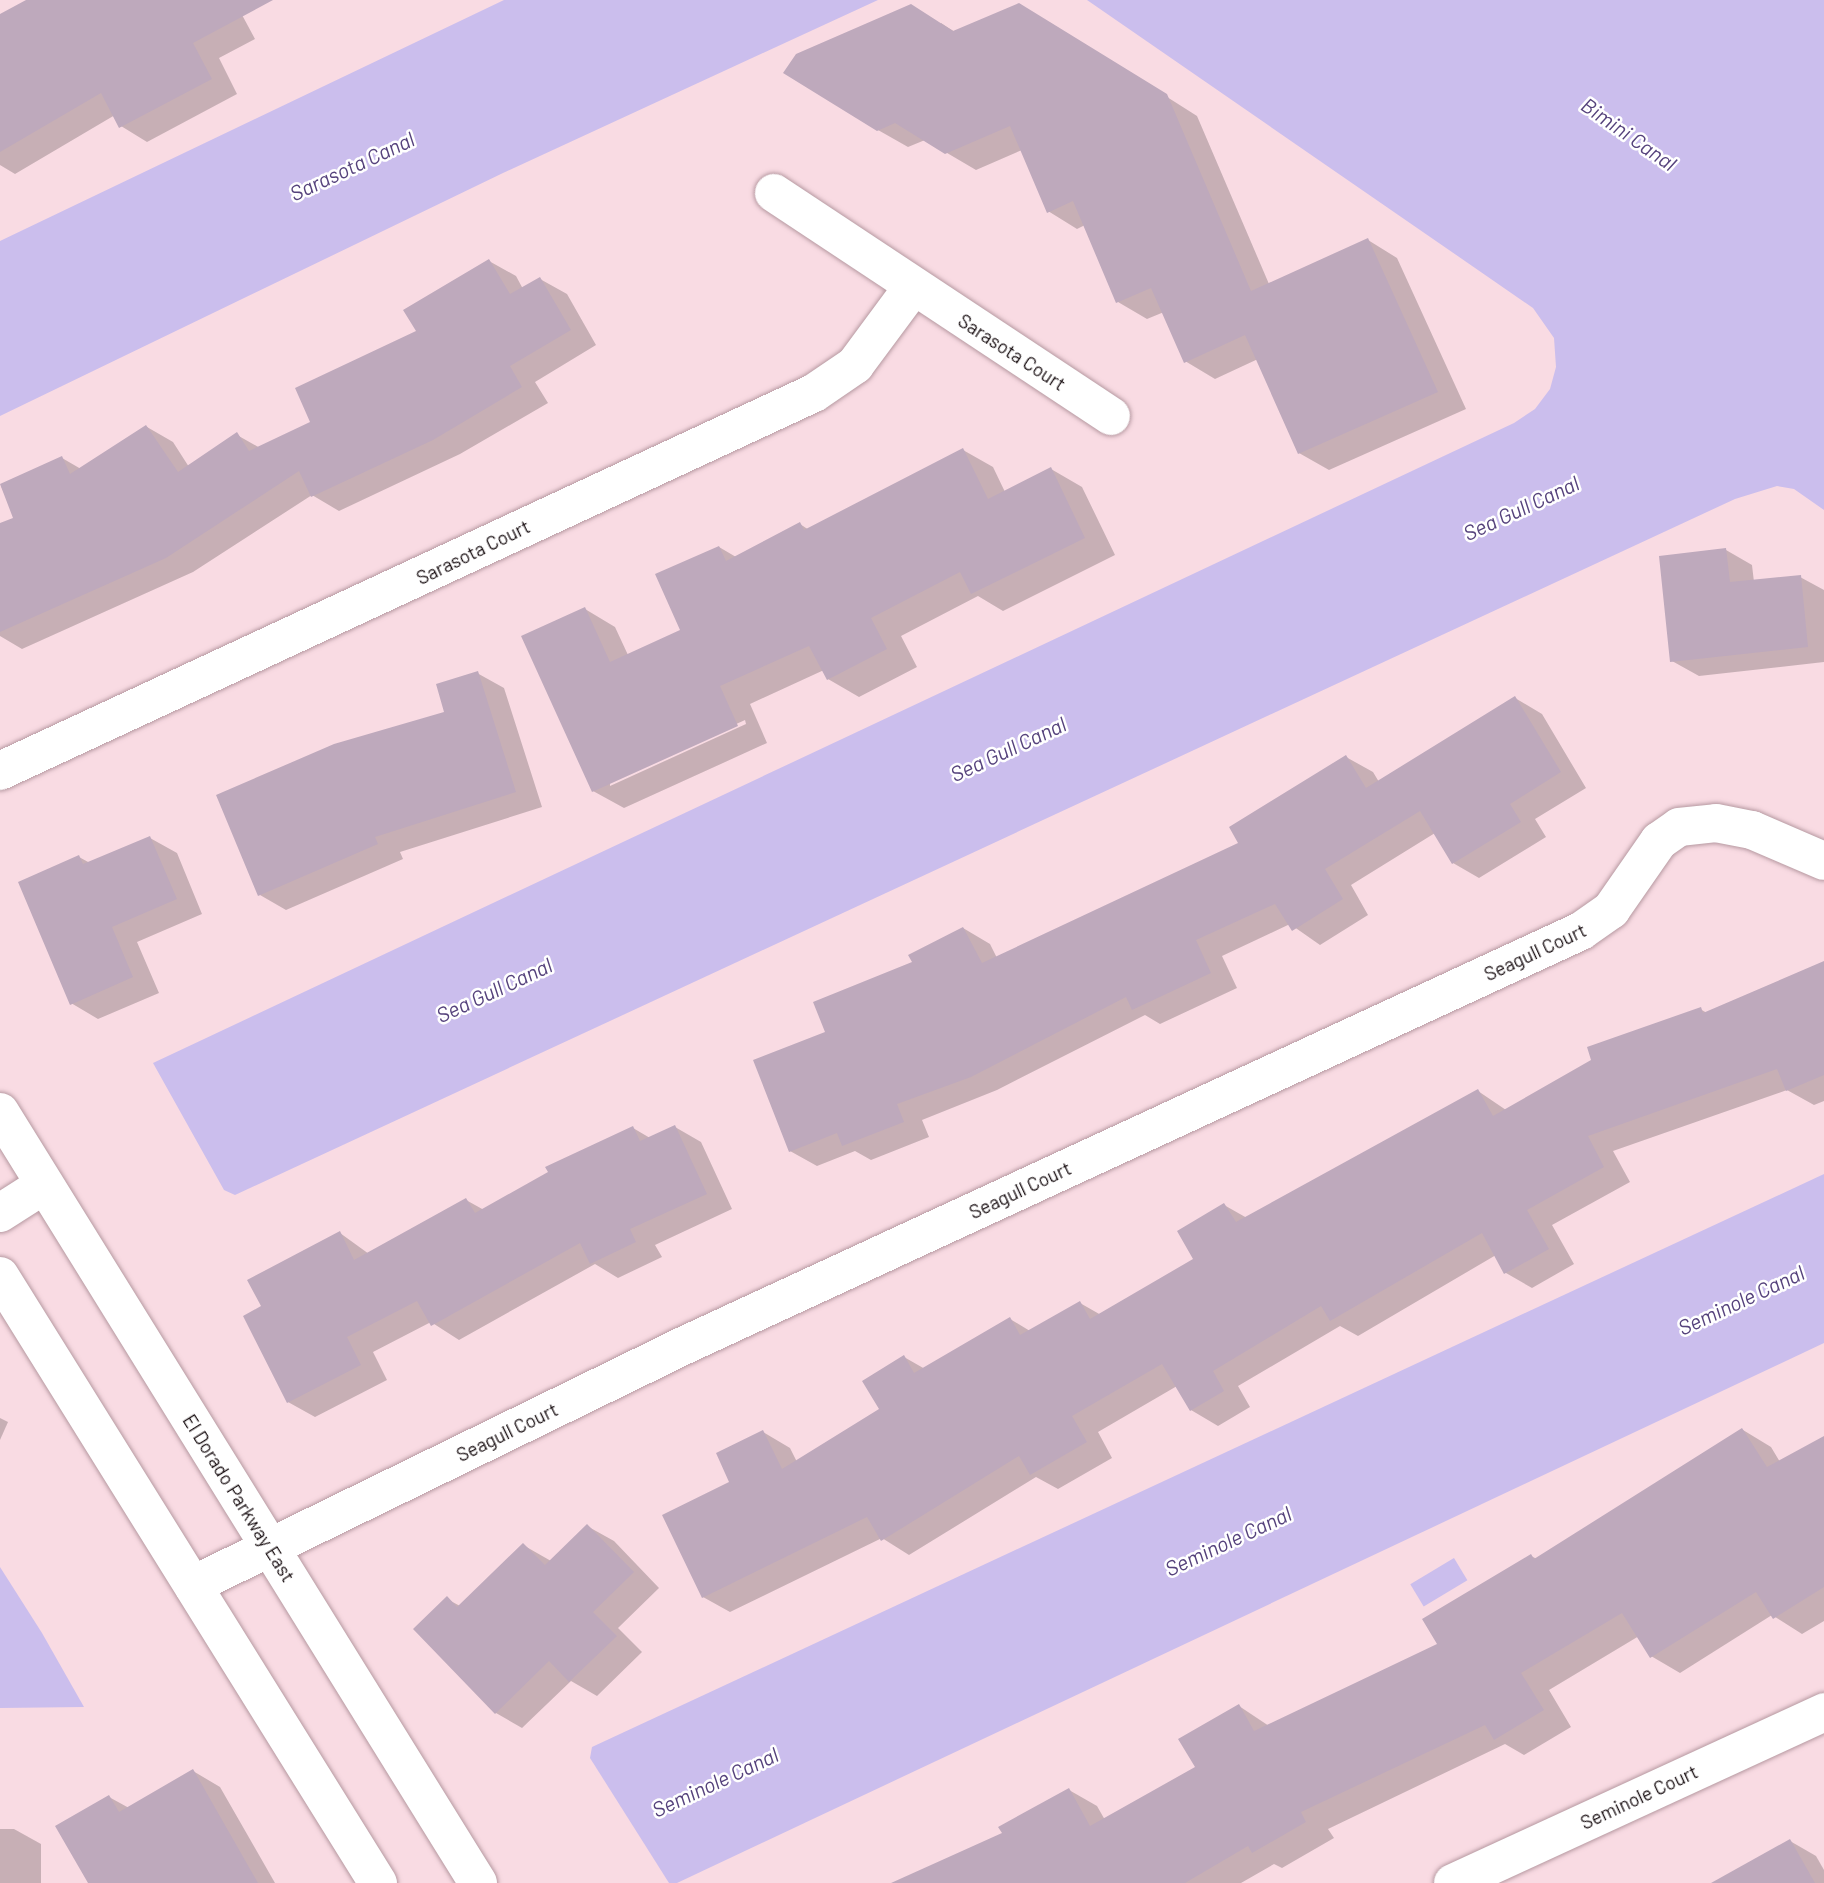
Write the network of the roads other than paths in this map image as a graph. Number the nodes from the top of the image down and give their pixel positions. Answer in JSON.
{"nodes":[{"id":1,"x":774,"y":193,"type":"dead end"},
{"id":2,"x":912,"y":288,"type":"junction"},
{"id":3,"x":1111,"y":416,"type":"dead end"},
{"id":4,"x":0,"y":771,"type":"edge"},
{"id":5,"x":1824,"y":861,"type":"edge"},
{"id":6,"x":0,"y":1112,"type":"edge"},
{"id":7,"x":44,"y":1185,"type":"junction"},
{"id":8,"x":0,"y":1213,"type":"edge"},
{"id":9,"x":0,"y":1276,"type":"edge"},
{"id":10,"x":270,"y":1548,"type":"junction"},
{"id":11,"x":193,"y":1585,"type":"junction"},
{"id":12,"x":1824,"y":1712,"type":"edge"},
{"id":13,"x":378,"y":1883,"type":"edge"},
{"id":14,"x":478,"y":1883,"type":"edge"},
{"id":15,"x":1453,"y":1883,"type":"edge"}],
"edges":[{"from":1,"to":2,"type":"street","name":"Sarasota Court"},
{"from":2,"to":3,"type":"street","name":"Sarasota Court"},
{"from":2,"to":4,"type":"street","name":"Sarasota Court"},
{"from":5,"to":10,"type":"street","name":"Seagull Court"},
{"from":6,"to":7,"type":"street","name":"El Dorado Parkway East"},
{"from":7,"to":8,"type":"street"},
{"from":7,"to":10,"type":"street","name":"El Dorado Parkway East"},
{"from":9,"to":11,"type":"street"},
{"from":10,"to":11,"type":"street","name":"Seagull Court"},
{"from":10,"to":14,"type":"street","name":"El Dorado Parkway East"},
{"from":11,"to":13,"type":"street"},
{"from":12,"to":15,"type":"street","name":"Seminole Court"}]}
